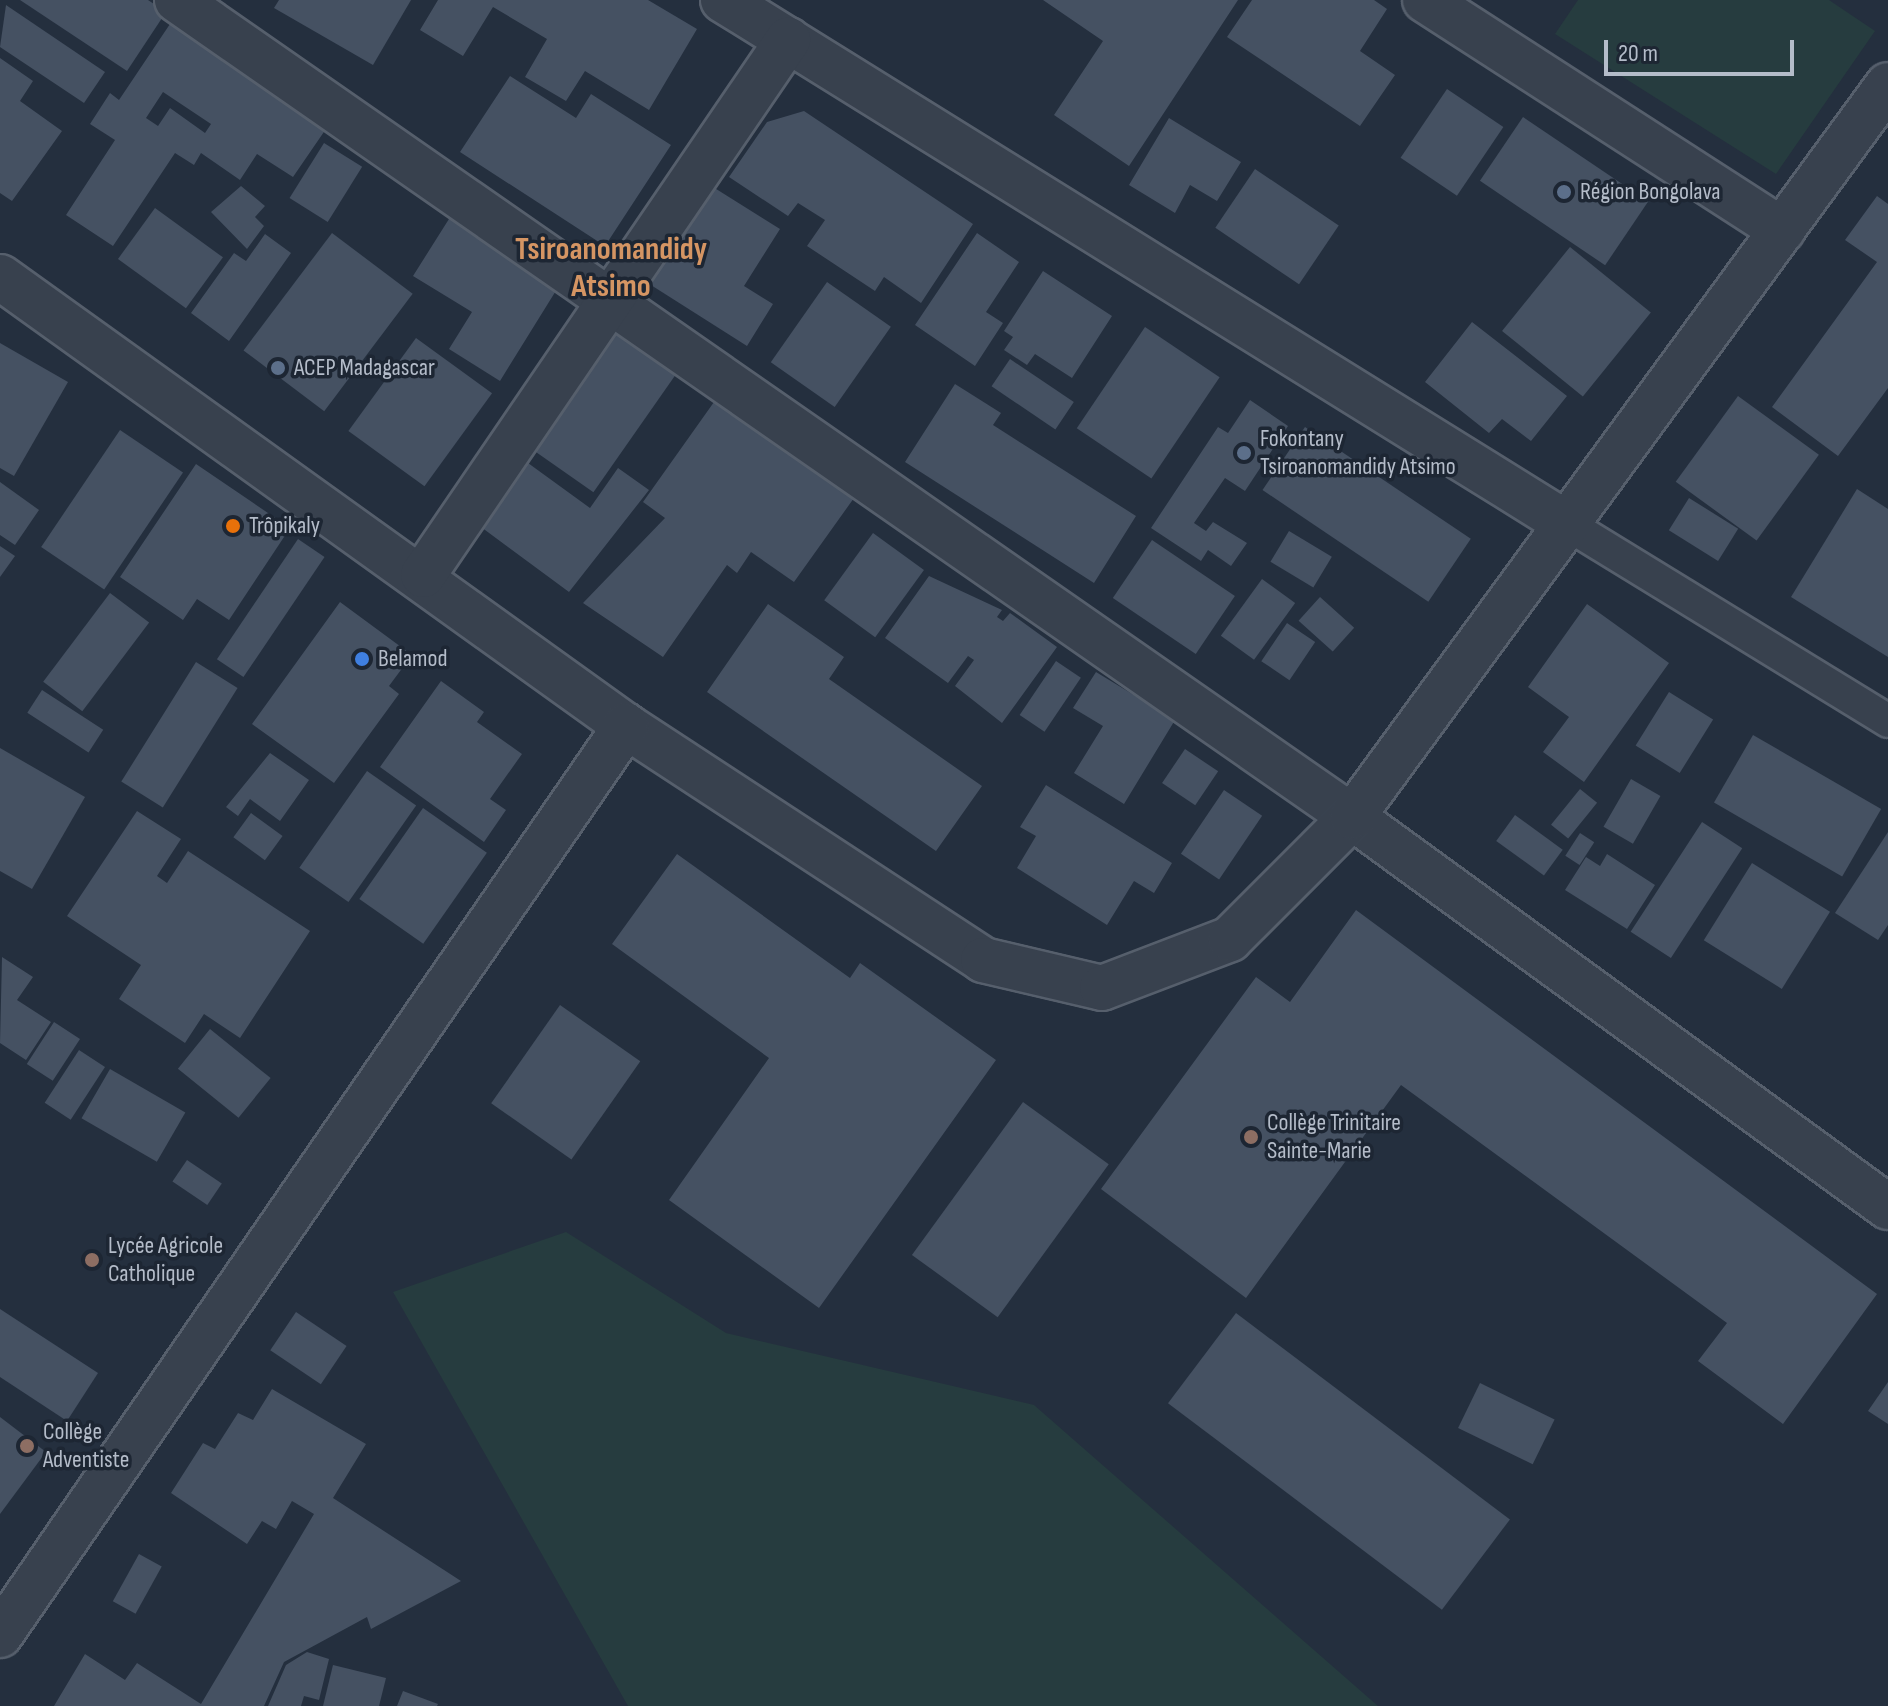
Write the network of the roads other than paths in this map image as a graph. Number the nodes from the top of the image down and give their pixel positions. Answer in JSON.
{"nodes":[{"id":1,"x":177,"y":0,"type":"edge"},
{"id":2,"x":723,"y":0,"type":"edge"},
{"id":3,"x":1425,"y":0,"type":"edge"},
{"id":4,"x":788,"y":40,"type":"junction"},
{"id":5,"x":1888,"y":85,"type":"edge"},
{"id":6,"x":1782,"y":230,"type":"junction"},
{"id":7,"x":0,"y":277,"type":"edge"},
{"id":8,"x":613,"y":302,"type":"junction"},
{"id":9,"x":1567,"y":524,"type":"junction"},
{"id":10,"x":423,"y":575,"type":"junction"},
{"id":11,"x":1888,"y":721,"type":"edge"},
{"id":12,"x":626,"y":726,"type":"junction"},
{"id":13,"x":1352,"y":817,"type":"junction"},
{"id":14,"x":1888,"y":1207,"type":"edge"},
{"id":15,"x":0,"y":1635,"type":"edge"}],
"edges":[{"from":1,"to":8,"type":"street"},
{"from":2,"to":4,"type":"street"},
{"from":3,"to":6,"type":"street"},
{"from":4,"to":8,"type":"street"},
{"from":4,"to":9,"type":"street"},
{"from":5,"to":6,"type":"street"},
{"from":6,"to":9,"type":"street"},
{"from":7,"to":10,"type":"street"},
{"from":8,"to":10,"type":"street"},
{"from":8,"to":13,"type":"street"},
{"from":9,"to":11,"type":"lane"},
{"from":9,"to":13,"type":"street"},
{"from":10,"to":12,"type":"street"},
{"from":12,"to":13,"type":"street"},
{"from":12,"to":15,"type":"street"},
{"from":13,"to":14,"type":"street"}]}
